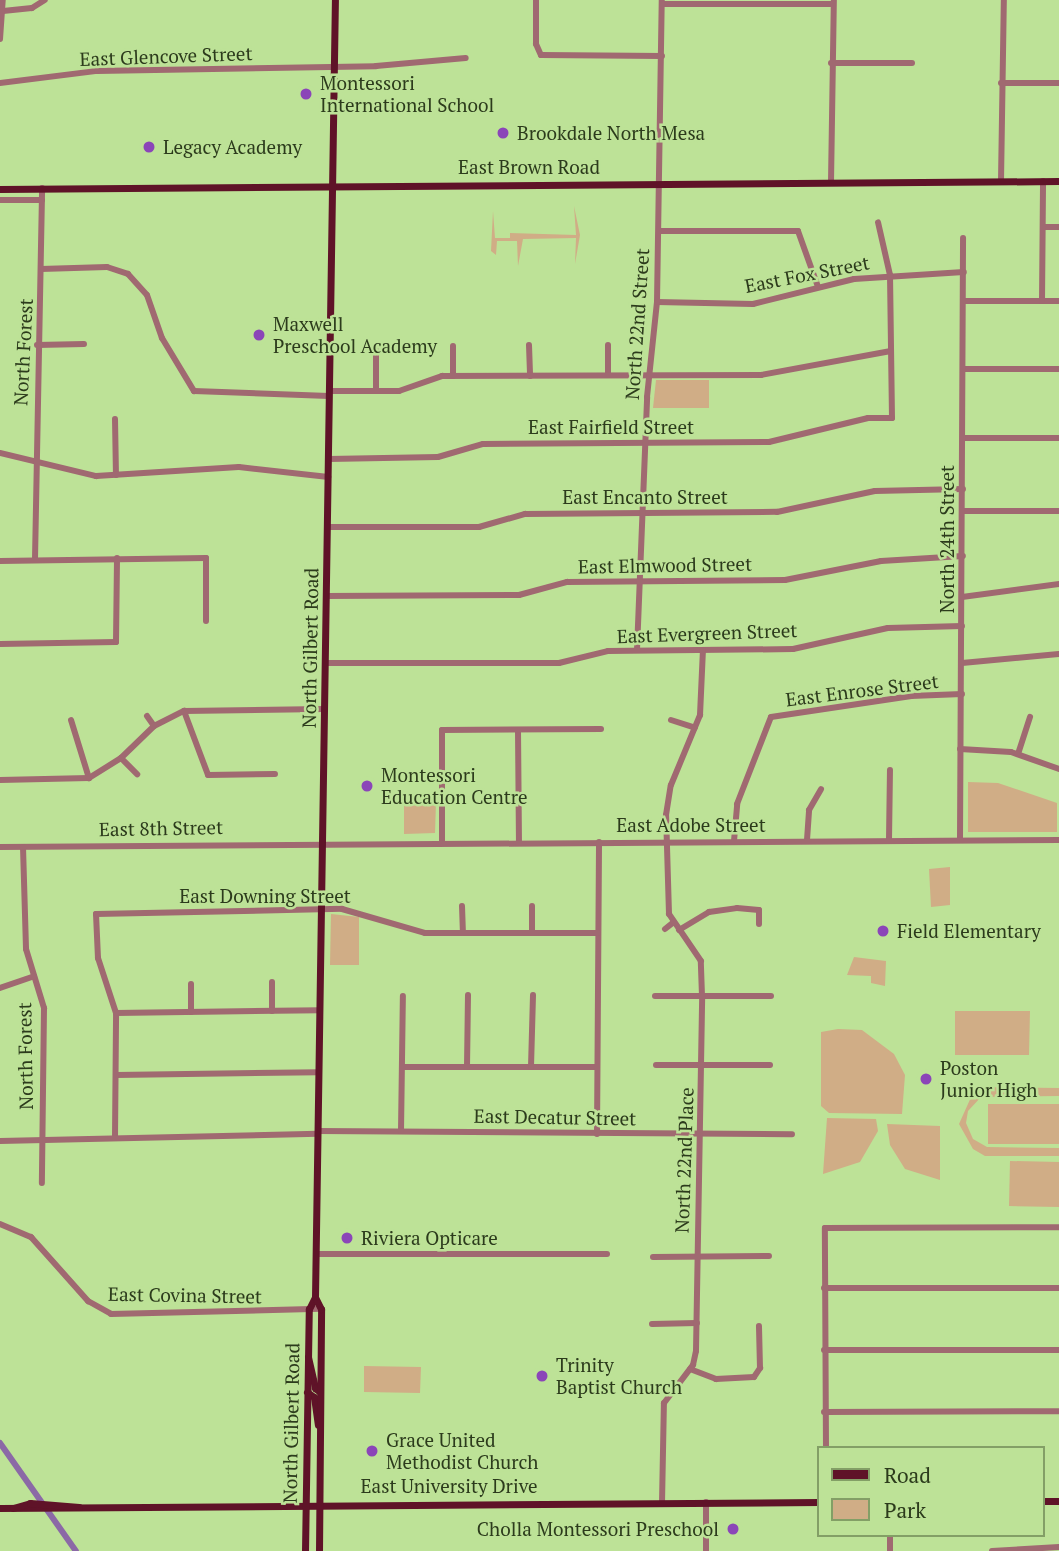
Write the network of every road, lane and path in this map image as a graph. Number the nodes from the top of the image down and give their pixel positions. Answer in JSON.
{"nodes":[{"id":1,"x":3,"y":0,"type":"edge"},
{"id":2,"x":46,"y":0,"type":"edge"},
{"id":3,"x":335,"y":0,"type":"edge"},
{"id":4,"x":536,"y":0,"type":"edge"},
{"id":5,"x":1004,"y":0,"type":"edge"},
{"id":6,"x":662,"y":2,"type":"edge"},
{"id":7,"x":834,"y":2,"type":"edge"},
{"id":8,"x":3,"y":11,"type":"junction"},
{"id":9,"x":0,"y":38,"type":"edge"},
{"id":10,"x":662,"y":56,"type":"junction"},
{"id":11,"x":466,"y":58,"type":"dead end"},
{"id":12,"x":831,"y":63,"type":"junction"},
{"id":13,"x":912,"y":63,"type":"dead end"},
{"id":14,"x":334,"y":66,"type":"junction"},
{"id":15,"x":0,"y":83,"type":"edge"},
{"id":16,"x":1001,"y":83,"type":"junction"},
{"id":17,"x":1059,"y":83,"type":"edge"},
{"id":18,"x":1001,"y":181,"type":"junction"},
{"id":19,"x":1043,"y":181,"type":"junction"},
{"id":20,"x":1059,"y":181,"type":"edge"},
{"id":21,"x":831,"y":182,"type":"junction"},
{"id":22,"x":333,"y":183,"type":"junction"},
{"id":23,"x":660,"y":183,"type":"junction"},
{"id":24,"x":42,"y":188,"type":"junction"},
{"id":25,"x":0,"y":189,"type":"edge"},
{"id":26,"x":0,"y":200,"type":"edge"},
{"id":27,"x":42,"y":200,"type":"junction"},
{"id":28,"x":878,"y":222,"type":"dead end"},
{"id":29,"x":1043,"y":227,"type":"junction"},
{"id":30,"x":1059,"y":227,"type":"edge"},
{"id":31,"x":660,"y":231,"type":"junction"},
{"id":32,"x":963,"y":238,"type":"dead end"},
{"id":33,"x":41,"y":269,"type":"junction"},
{"id":34,"x":964,"y":272,"type":"junction"},
{"id":35,"x":890,"y":275,"type":"junction"},
{"id":36,"x":818,"y":287,"type":"junction"},
{"id":37,"x":964,"y":301,"type":"junction"},
{"id":38,"x":1042,"y":301,"type":"junction"},
{"id":39,"x":1059,"y":301,"type":"edge"},
{"id":40,"x":657,"y":302,"type":"junction"},
{"id":41,"x":84,"y":344,"type":"dead end"},
{"id":42,"x":37,"y":345,"type":"junction"},
{"id":43,"x":529,"y":345,"type":"dead end"},
{"id":44,"x":608,"y":345,"type":"dead end"},
{"id":45,"x":376,"y":346,"type":"dead end"},
{"id":46,"x":453,"y":346,"type":"dead end"},
{"id":47,"x":891,"y":351,"type":"junction"},
{"id":48,"x":963,"y":369,"type":"junction"},
{"id":49,"x":1059,"y":369,"type":"edge"},
{"id":50,"x":608,"y":375,"type":"junction"},
{"id":51,"x":651,"y":375,"type":"junction"},
{"id":52,"x":453,"y":376,"type":"junction"},
{"id":53,"x":530,"y":376,"type":"junction"},
{"id":54,"x":376,"y":391,"type":"junction"},
{"id":55,"x":330,"y":394,"type":"junction"},
{"id":56,"x":115,"y":419,"type":"dead end"},
{"id":57,"x":963,"y":438,"type":"junction"},
{"id":58,"x":1059,"y":438,"type":"edge"},
{"id":59,"x":646,"y":443,"type":"junction"},
{"id":60,"x":0,"y":453,"type":"edge"},
{"id":61,"x":37,"y":459,"type":"junction"},
{"id":62,"x":328,"y":459,"type":"junction"},
{"id":63,"x":116,"y":475,"type":"junction"},
{"id":64,"x":328,"y":477,"type":"junction"},
{"id":65,"x":963,"y":489,"type":"junction"},
{"id":66,"x":963,"y":511,"type":"junction"},
{"id":67,"x":1059,"y":511,"type":"edge"},
{"id":68,"x":643,"y":513,"type":"junction"},
{"id":69,"x":327,"y":527,"type":"junction"},
{"id":70,"x":962,"y":556,"type":"junction"},
{"id":71,"x":117,"y":558,"type":"junction"},
{"id":72,"x":35,"y":559,"type":"junction"},
{"id":73,"x":0,"y":561,"type":"edge"},
{"id":74,"x":640,"y":581,"type":"junction"},
{"id":75,"x":1059,"y":584,"type":"edge"},
{"id":76,"x":326,"y":596,"type":"junction"},
{"id":77,"x":962,"y":597,"type":"junction"},
{"id":78,"x":206,"y":621,"type":"dead end"},
{"id":79,"x":962,"y":626,"type":"junction"},
{"id":80,"x":0,"y":644,"type":"edge"},
{"id":81,"x":637,"y":650,"type":"junction"},
{"id":82,"x":703,"y":650,"type":"junction"},
{"id":83,"x":1059,"y":654,"type":"edge"},
{"id":84,"x":325,"y":663,"type":"junction"},
{"id":85,"x":962,"y":663,"type":"junction"},
{"id":86,"x":962,"y":694,"type":"junction"},
{"id":87,"x":324,"y":709,"type":"junction"},
{"id":88,"x":184,"y":711,"type":"junction"},
{"id":89,"x":146,"y":716,"type":"dead end"},
{"id":90,"x":1030,"y":717,"type":"dead end"},
{"id":91,"x":71,"y":720,"type":"dead end"},
{"id":92,"x":671,"y":720,"type":"dead end"},
{"id":93,"x":154,"y":726,"type":"junction"},
{"id":94,"x":695,"y":728,"type":"junction"},
{"id":95,"x":601,"y":729,"type":"dead end"},
{"id":96,"x":518,"y":730,"type":"junction"},
{"id":97,"x":960,"y":749,"type":"junction"},
{"id":98,"x":1018,"y":754,"type":"junction"},
{"id":99,"x":121,"y":758,"type":"junction"},
{"id":100,"x":1059,"y":769,"type":"edge"},
{"id":101,"x":890,"y":770,"type":"dead end"},
{"id":102,"x":137,"y":774,"type":"dead end"},
{"id":103,"x":275,"y":774,"type":"dead end"},
{"id":104,"x":89,"y":778,"type":"junction"},
{"id":105,"x":0,"y":780,"type":"edge"},
{"id":106,"x":821,"y":789,"type":"dead end"},
{"id":107,"x":889,"y":840,"type":"junction"},
{"id":108,"x":960,"y":840,"type":"junction"},
{"id":109,"x":1059,"y":840,"type":"edge"},
{"id":110,"x":667,"y":841,"type":"junction"},
{"id":111,"x":734,"y":841,"type":"junction"},
{"id":112,"x":807,"y":841,"type":"junction"},
{"id":113,"x":322,"y":842,"type":"junction"},
{"id":114,"x":442,"y":842,"type":"junction"},
{"id":115,"x":519,"y":842,"type":"junction"},
{"id":116,"x":600,"y":842,"type":"junction"},
{"id":117,"x":0,"y":847,"type":"edge"},
{"id":118,"x":23,"y":847,"type":"junction"},
{"id":119,"x":463,"y":906,"type":"dead end"},
{"id":120,"x":532,"y":906,"type":"dead end"},
{"id":121,"x":321,"y":909,"type":"junction"},
{"id":122,"x":674,"y":922,"type":"junction"},
{"id":123,"x":759,"y":924,"type":"dead end"},
{"id":124,"x":665,"y":929,"type":"dead end"},
{"id":125,"x":679,"y":930,"type":"junction"},
{"id":126,"x":463,"y":933,"type":"junction"},
{"id":127,"x":532,"y":933,"type":"junction"},
{"id":128,"x":598,"y":933,"type":"junction"},
{"id":129,"x":34,"y":976,"type":"junction"},
{"id":130,"x":272,"y":982,"type":"dead end"},
{"id":131,"x":191,"y":985,"type":"dead end"},
{"id":132,"x":0,"y":988,"type":"edge"},
{"id":133,"x":468,"y":995,"type":"dead end"},
{"id":134,"x":533,"y":995,"type":"dead end"},
{"id":135,"x":403,"y":996,"type":"dead end"},
{"id":136,"x":656,"y":996,"type":"dead end"},
{"id":137,"x":702,"y":996,"type":"junction"},
{"id":138,"x":771,"y":996,"type":"dead end"},
{"id":139,"x":320,"y":1010,"type":"junction"},
{"id":140,"x":272,"y":1011,"type":"junction"},
{"id":141,"x":191,"y":1012,"type":"junction"},
{"id":142,"x":116,"y":1013,"type":"junction"},
{"id":143,"x":656,"y":1065,"type":"dead end"},
{"id":144,"x":702,"y":1065,"type":"junction"},
{"id":145,"x":770,"y":1065,"type":"dead end"},
{"id":146,"x":402,"y":1067,"type":"junction"},
{"id":147,"x":467,"y":1067,"type":"junction"},
{"id":148,"x":531,"y":1067,"type":"junction"},
{"id":149,"x":597,"y":1067,"type":"junction"},
{"id":150,"x":319,"y":1072,"type":"junction"},
{"id":151,"x":116,"y":1075,"type":"junction"},
{"id":152,"x":401,"y":1131,"type":"junction"},
{"id":153,"x":318,"y":1132,"type":"junction"},
{"id":154,"x":701,"y":1134,"type":"junction"},
{"id":155,"x":792,"y":1134,"type":"dead end"},
{"id":156,"x":597,"y":1135,"type":"junction"},
{"id":157,"x":115,"y":1137,"type":"junction"},
{"id":158,"x":42,"y":1140,"type":"junction"},
{"id":159,"x":0,"y":1142,"type":"edge"},
{"id":160,"x":42,"y":1183,"type":"dead end"},
{"id":161,"x":0,"y":1224,"type":"edge"},
{"id":162,"x":1059,"y":1227,"type":"edge"},
{"id":163,"x":316,"y":1254,"type":"junction"},
{"id":164,"x":607,"y":1254,"type":"dead end"},
{"id":165,"x":653,"y":1256,"type":"dead end"},
{"id":166,"x":697,"y":1256,"type":"junction"},
{"id":167,"x":769,"y":1256,"type":"dead end"},
{"id":168,"x":824,"y":1288,"type":"junction"},
{"id":169,"x":1059,"y":1288,"type":"edge"},
{"id":170,"x":315,"y":1297,"type":"junction"},
{"id":171,"x":309,"y":1309,"type":"junction"},
{"id":172,"x":321,"y":1309,"type":"junction"},
{"id":173,"x":696,"y":1323,"type":"junction"},
{"id":174,"x":652,"y":1324,"type":"dead end"},
{"id":175,"x":758,"y":1326,"type":"dead end"},
{"id":176,"x":824,"y":1350,"type":"junction"},
{"id":177,"x":1059,"y":1350,"type":"edge"},
{"id":178,"x":308,"y":1356,"type":"junction"},
{"id":179,"x":690,"y":1369,"type":"junction"},
{"id":180,"x":307,"y":1392,"type":"junction"},
{"id":181,"x":320,"y":1392,"type":"junction"},
{"id":182,"x":1059,"y":1411,"type":"edge"},
{"id":183,"x":824,"y":1412,"type":"junction"},
{"id":184,"x":320,"y":1429,"type":"junction"},
{"id":185,"x":826,"y":1446,"type":"edge"},
{"id":186,"x":305,"y":1502,"type":"junction"},
{"id":187,"x":320,"y":1502,"type":"junction"},
{"id":188,"x":818,"y":1502,"type":"edge"},
{"id":189,"x":662,"y":1503,"type":"junction"},
{"id":190,"x":706,"y":1503,"type":"junction"},
{"id":191,"x":79,"y":1507,"type":"junction"},
{"id":192,"x":0,"y":1508,"type":"edge"},
{"id":193,"x":13,"y":1508,"type":"junction"},
{"id":194,"x":1059,"y":1547,"type":"edge"},
{"id":195,"x":305,"y":1551,"type":"edge"},
{"id":196,"x":320,"y":1551,"type":"edge"},
{"id":197,"x":706,"y":1551,"type":"edge"},
{"id":198,"x":992,"y":1551,"type":"edge"}],
"edges":[{"from":1,"to":8,"type":"street"},
{"from":2,"to":8,"type":"street"},
{"from":3,"to":14,"type":"main road","name":"North Gilbert Road"},
{"from":4,"to":10,"type":"street"},
{"from":5,"to":16,"type":"street"},
{"from":6,"to":7,"type":"street"},
{"from":6,"to":10,"type":"street","name":"North 22nd Street"},
{"from":7,"to":12,"type":"street"},
{"from":8,"to":9,"type":"street"},
{"from":10,"to":23,"type":"street","name":"North 22nd Street"},
{"from":11,"to":14,"type":"street","name":"East Glencove Street"},
{"from":12,"to":13,"type":"street"},
{"from":12,"to":21,"type":"street"},
{"from":14,"to":15,"type":"street","name":"East Glencove Street"},
{"from":14,"to":22,"type":"main road","name":"North Gilbert Road"},
{"from":16,"to":17,"type":"street"},
{"from":16,"to":18,"type":"street"},
{"from":18,"to":19,"type":"main road","name":"East Brown Road"},
{"from":18,"to":21,"type":"main road","name":"East Brown Road"},
{"from":19,"to":20,"type":"main road","name":"East Brown Road"},
{"from":19,"to":29,"type":"street"},
{"from":21,"to":23,"type":"main road","name":"East Brown Road"},
{"from":22,"to":23,"type":"main road","name":"East Brown Road"},
{"from":22,"to":24,"type":"main road","name":"East Brown Road"},
{"from":22,"to":55,"type":"main road","name":"North Gilbert Road"},
{"from":23,"to":31,"type":"street","name":"North 22nd Street"},
{"from":24,"to":25,"type":"main road","name":"East Brown Road"},
{"from":24,"to":27,"type":"street","name":"North Forest"},
{"from":26,"to":27,"type":"street"},
{"from":27,"to":33,"type":"street","name":"North Forest"},
{"from":28,"to":35,"type":"street"},
{"from":29,"to":30,"type":"street"},
{"from":29,"to":38,"type":"street"},
{"from":31,"to":36,"type":"street"},
{"from":31,"to":40,"type":"street","name":"North 22nd Street"},
{"from":32,"to":34,"type":"street","name":"North 24th Street"},
{"from":33,"to":42,"type":"street","name":"North Forest"},
{"from":33,"to":55,"type":"street"},
{"from":34,"to":35,"type":"street","name":"East Fox Street"},
{"from":34,"to":37,"type":"street","name":"North 24th Street"},
{"from":35,"to":36,"type":"street","name":"East Fox Street"},
{"from":35,"to":47,"type":"street"},
{"from":36,"to":40,"type":"street","name":"East Fox Street"},
{"from":37,"to":38,"type":"street"},
{"from":37,"to":48,"type":"street","name":"North 24th Street"},
{"from":38,"to":39,"type":"street"},
{"from":40,"to":51,"type":"street","name":"North 22nd Street"},
{"from":41,"to":42,"type":"street"},
{"from":42,"to":61,"type":"street","name":"North Forest"},
{"from":43,"to":53,"type":"street"},
{"from":44,"to":50,"type":"street"},
{"from":45,"to":54,"type":"street"},
{"from":46,"to":52,"type":"street"},
{"from":47,"to":51,"type":"street"},
{"from":47,"to":59,"type":"street","name":"East Fairfield Street"},
{"from":48,"to":49,"type":"street"},
{"from":48,"to":57,"type":"street","name":"North 24th Street"},
{"from":50,"to":51,"type":"street"},
{"from":50,"to":53,"type":"street"},
{"from":51,"to":59,"type":"street","name":"North 22nd Street"},
{"from":52,"to":53,"type":"street"},
{"from":52,"to":54,"type":"street"},
{"from":54,"to":55,"type":"street"},
{"from":55,"to":62,"type":"main road","name":"North Gilbert Road"},
{"from":56,"to":63,"type":"street"},
{"from":57,"to":58,"type":"street"},
{"from":57,"to":65,"type":"street","name":"North 24th Street"},
{"from":59,"to":62,"type":"street","name":"East Fairfield Street"},
{"from":59,"to":68,"type":"street","name":"North 22nd Street"},
{"from":60,"to":61,"type":"street"},
{"from":61,"to":63,"type":"street"},
{"from":61,"to":72,"type":"street","name":"North Forest"},
{"from":62,"to":64,"type":"main road","name":"North Gilbert Road"},
{"from":63,"to":64,"type":"street"},
{"from":64,"to":69,"type":"main road","name":"North Gilbert Road"},
{"from":65,"to":66,"type":"street","name":"North 24th Street"},
{"from":65,"to":68,"type":"street","name":"East Encanto Street"},
{"from":66,"to":67,"type":"street"},
{"from":66,"to":70,"type":"street","name":"North 24th Street"},
{"from":68,"to":69,"type":"street","name":"East Encanto Street"},
{"from":68,"to":74,"type":"street","name":"North 22nd Street"},
{"from":69,"to":76,"type":"main road","name":"North Gilbert Road"},
{"from":70,"to":74,"type":"street","name":"East Elmwood Street"},
{"from":70,"to":77,"type":"street","name":"North 24th Street"},
{"from":71,"to":72,"type":"street"},
{"from":71,"to":78,"type":"street"},
{"from":71,"to":80,"type":"street"},
{"from":72,"to":73,"type":"street"},
{"from":74,"to":76,"type":"street","name":"East Elmwood Street"},
{"from":74,"to":81,"type":"street","name":"North 22nd Street"},
{"from":75,"to":77,"type":"street"},
{"from":76,"to":84,"type":"main road","name":"North Gilbert Road"},
{"from":77,"to":79,"type":"street","name":"North 24th Street"},
{"from":79,"to":82,"type":"street","name":"East Evergreen Street"},
{"from":79,"to":85,"type":"street","name":"North 24th Street"},
{"from":81,"to":82,"type":"street","name":"East Evergreen Street"},
{"from":81,"to":84,"type":"street","name":"East Evergreen Street"},
{"from":82,"to":94,"type":"street","name":"North 22nd Place"},
{"from":83,"to":85,"type":"street"},
{"from":84,"to":87,"type":"main road","name":"North Gilbert Road"},
{"from":85,"to":86,"type":"street","name":"North 24th Street"},
{"from":86,"to":97,"type":"street","name":"North 24th Street"},
{"from":86,"to":111,"type":"street","name":"East Enrose Street"},
{"from":87,"to":88,"type":"street"},
{"from":87,"to":113,"type":"main road","name":"North Gilbert Road"},
{"from":88,"to":93,"type":"street"},
{"from":88,"to":103,"type":"street"},
{"from":89,"to":93,"type":"street"},
{"from":90,"to":98,"type":"street"},
{"from":91,"to":104,"type":"street"},
{"from":92,"to":94,"type":"street"},
{"from":93,"to":99,"type":"street"},
{"from":94,"to":110,"type":"street","name":"North 22nd Place"},
{"from":95,"to":96,"type":"street"},
{"from":96,"to":114,"type":"street"},
{"from":96,"to":115,"type":"street"},
{"from":97,"to":98,"type":"street"},
{"from":97,"to":108,"type":"street","name":"North 24th Street"},
{"from":98,"to":100,"type":"street"},
{"from":99,"to":102,"type":"street"},
{"from":99,"to":104,"type":"street"},
{"from":101,"to":107,"type":"street"},
{"from":104,"to":105,"type":"street"},
{"from":106,"to":112,"type":"street"},
{"from":107,"to":108,"type":"street","name":"East Adobe Street"},
{"from":107,"to":112,"type":"street","name":"East Adobe Street"},
{"from":108,"to":109,"type":"street","name":"East Adobe Street"},
{"from":110,"to":111,"type":"street","name":"East Adobe Street"},
{"from":110,"to":116,"type":"street","name":"East Adobe Street"},
{"from":110,"to":122,"type":"street","name":"North 22nd Place"},
{"from":111,"to":112,"type":"street","name":"East Adobe Street"},
{"from":113,"to":114,"type":"street","name":"East Adobe Street"},
{"from":113,"to":118,"type":"street","name":"East 8th Street"},
{"from":113,"to":121,"type":"main road","name":"North Gilbert Road"},
{"from":114,"to":115,"type":"street","name":"East Adobe Street"},
{"from":115,"to":116,"type":"street","name":"East Adobe Street"},
{"from":116,"to":128,"type":"street"},
{"from":117,"to":118,"type":"street","name":"East 8th Street"},
{"from":118,"to":129,"type":"street","name":"North Forest"},
{"from":119,"to":126,"type":"street"},
{"from":120,"to":127,"type":"street"},
{"from":121,"to":126,"type":"street","name":"East Downing Street"},
{"from":121,"to":139,"type":"main road","name":"North Gilbert Road"},
{"from":121,"to":142,"type":"street","name":"East Downing Street"},
{"from":122,"to":124,"type":"street"},
{"from":122,"to":125,"type":"street","name":"North 22nd Place"},
{"from":123,"to":125,"type":"street"},
{"from":125,"to":137,"type":"street","name":"North 22nd Place"},
{"from":126,"to":127,"type":"street","name":"East Downing Street"},
{"from":127,"to":128,"type":"street","name":"East Downing Street"},
{"from":128,"to":149,"type":"street"},
{"from":129,"to":132,"type":"street"},
{"from":129,"to":158,"type":"street","name":"North Forest"},
{"from":130,"to":140,"type":"street"},
{"from":131,"to":141,"type":"street"},
{"from":133,"to":147,"type":"street"},
{"from":134,"to":148,"type":"street"},
{"from":135,"to":146,"type":"street"},
{"from":136,"to":137,"type":"street"},
{"from":137,"to":138,"type":"street"},
{"from":137,"to":144,"type":"street","name":"North 22nd Place"},
{"from":139,"to":140,"type":"street"},
{"from":139,"to":150,"type":"main road","name":"North Gilbert Road"},
{"from":140,"to":141,"type":"street"},
{"from":141,"to":142,"type":"street"},
{"from":142,"to":151,"type":"street"},
{"from":143,"to":144,"type":"street"},
{"from":144,"to":145,"type":"street"},
{"from":144,"to":154,"type":"street","name":"North 22nd Place"},
{"from":146,"to":147,"type":"street"},
{"from":146,"to":152,"type":"street"},
{"from":147,"to":148,"type":"street"},
{"from":148,"to":149,"type":"street"},
{"from":149,"to":156,"type":"street"},
{"from":150,"to":151,"type":"street"},
{"from":150,"to":153,"type":"main road","name":"North Gilbert Road"},
{"from":151,"to":157,"type":"street"},
{"from":152,"to":153,"type":"street","name":"East Decatur Street"},
{"from":152,"to":156,"type":"street","name":"East Decatur Street"},
{"from":153,"to":157,"type":"street","name":"East Decatur Street"},
{"from":153,"to":163,"type":"main road","name":"North Gilbert Road"},
{"from":154,"to":155,"type":"street","name":"East Decatur Street"},
{"from":154,"to":156,"type":"street","name":"East Decatur Street"},
{"from":154,"to":166,"type":"street","name":"North 22nd Place"},
{"from":157,"to":158,"type":"street","name":"East Decatur Street"},
{"from":158,"to":159,"type":"street","name":"East Decatur Street"},
{"from":158,"to":160,"type":"street","name":"North Forest"},
{"from":161,"to":171,"type":"street","name":"East Covina Street"},
{"from":162,"to":168,"type":"street"},
{"from":163,"to":164,"type":"street"},
{"from":163,"to":170,"type":"main road","name":"North Gilbert Road"},
{"from":165,"to":166,"type":"street"},
{"from":166,"to":167,"type":"street"},
{"from":166,"to":173,"type":"street","name":"North 22nd Place"},
{"from":168,"to":169,"type":"street"},
{"from":168,"to":176,"type":"street"},
{"from":170,"to":171,"type":"main road","name":"North Gilbert Road"},
{"from":170,"to":172,"type":"main road","name":"North Gilbert Road"},
{"from":171,"to":172,"type":"street","name":"East Covina Street"},
{"from":171,"to":178,"type":"main road","name":"North Gilbert Road"},
{"from":172,"to":181,"type":"main road","name":"North Gilbert Road"},
{"from":173,"to":174,"type":"street"},
{"from":173,"to":179,"type":"street","name":"North 22nd Place"},
{"from":175,"to":179,"type":"street"},
{"from":176,"to":177,"type":"street"},
{"from":176,"to":183,"type":"street"},
{"from":178,"to":180,"type":"main road","name":"North Gilbert Road"},
{"from":178,"to":181,"type":"main road"},
{"from":179,"to":189,"type":"street"},
{"from":180,"to":184,"type":"main road"},
{"from":180,"to":186,"type":"main road","name":"North Gilbert Road"},
{"from":181,"to":184,"type":"main road","name":"North Gilbert Road"},
{"from":182,"to":183,"type":"street"},
{"from":183,"to":185,"type":"street"},
{"from":184,"to":187,"type":"main road","name":"North Gilbert Road"},
{"from":186,"to":187,"type":"main road","name":"East University Drive"},
{"from":186,"to":191,"type":"main road","name":"East University Drive"},
{"from":186,"to":195,"type":"main road","name":"North Gilbert Road"},
{"from":187,"to":189,"type":"main road","name":"East University Drive"},
{"from":187,"to":196,"type":"main road","name":"North Gilbert Road"},
{"from":188,"to":190,"type":"main road","name":"East University Drive"},
{"from":189,"to":190,"type":"main road","name":"East University Drive"},
{"from":190,"to":197,"type":"street"},
{"from":191,"to":193,"type":"main road","name":"East University Drive"},
{"from":191,"to":193,"type":"main road","name":"East University Drive"},
{"from":192,"to":193,"type":"main road","name":"East University Drive"},
{"from":194,"to":198,"type":"street"}]}
